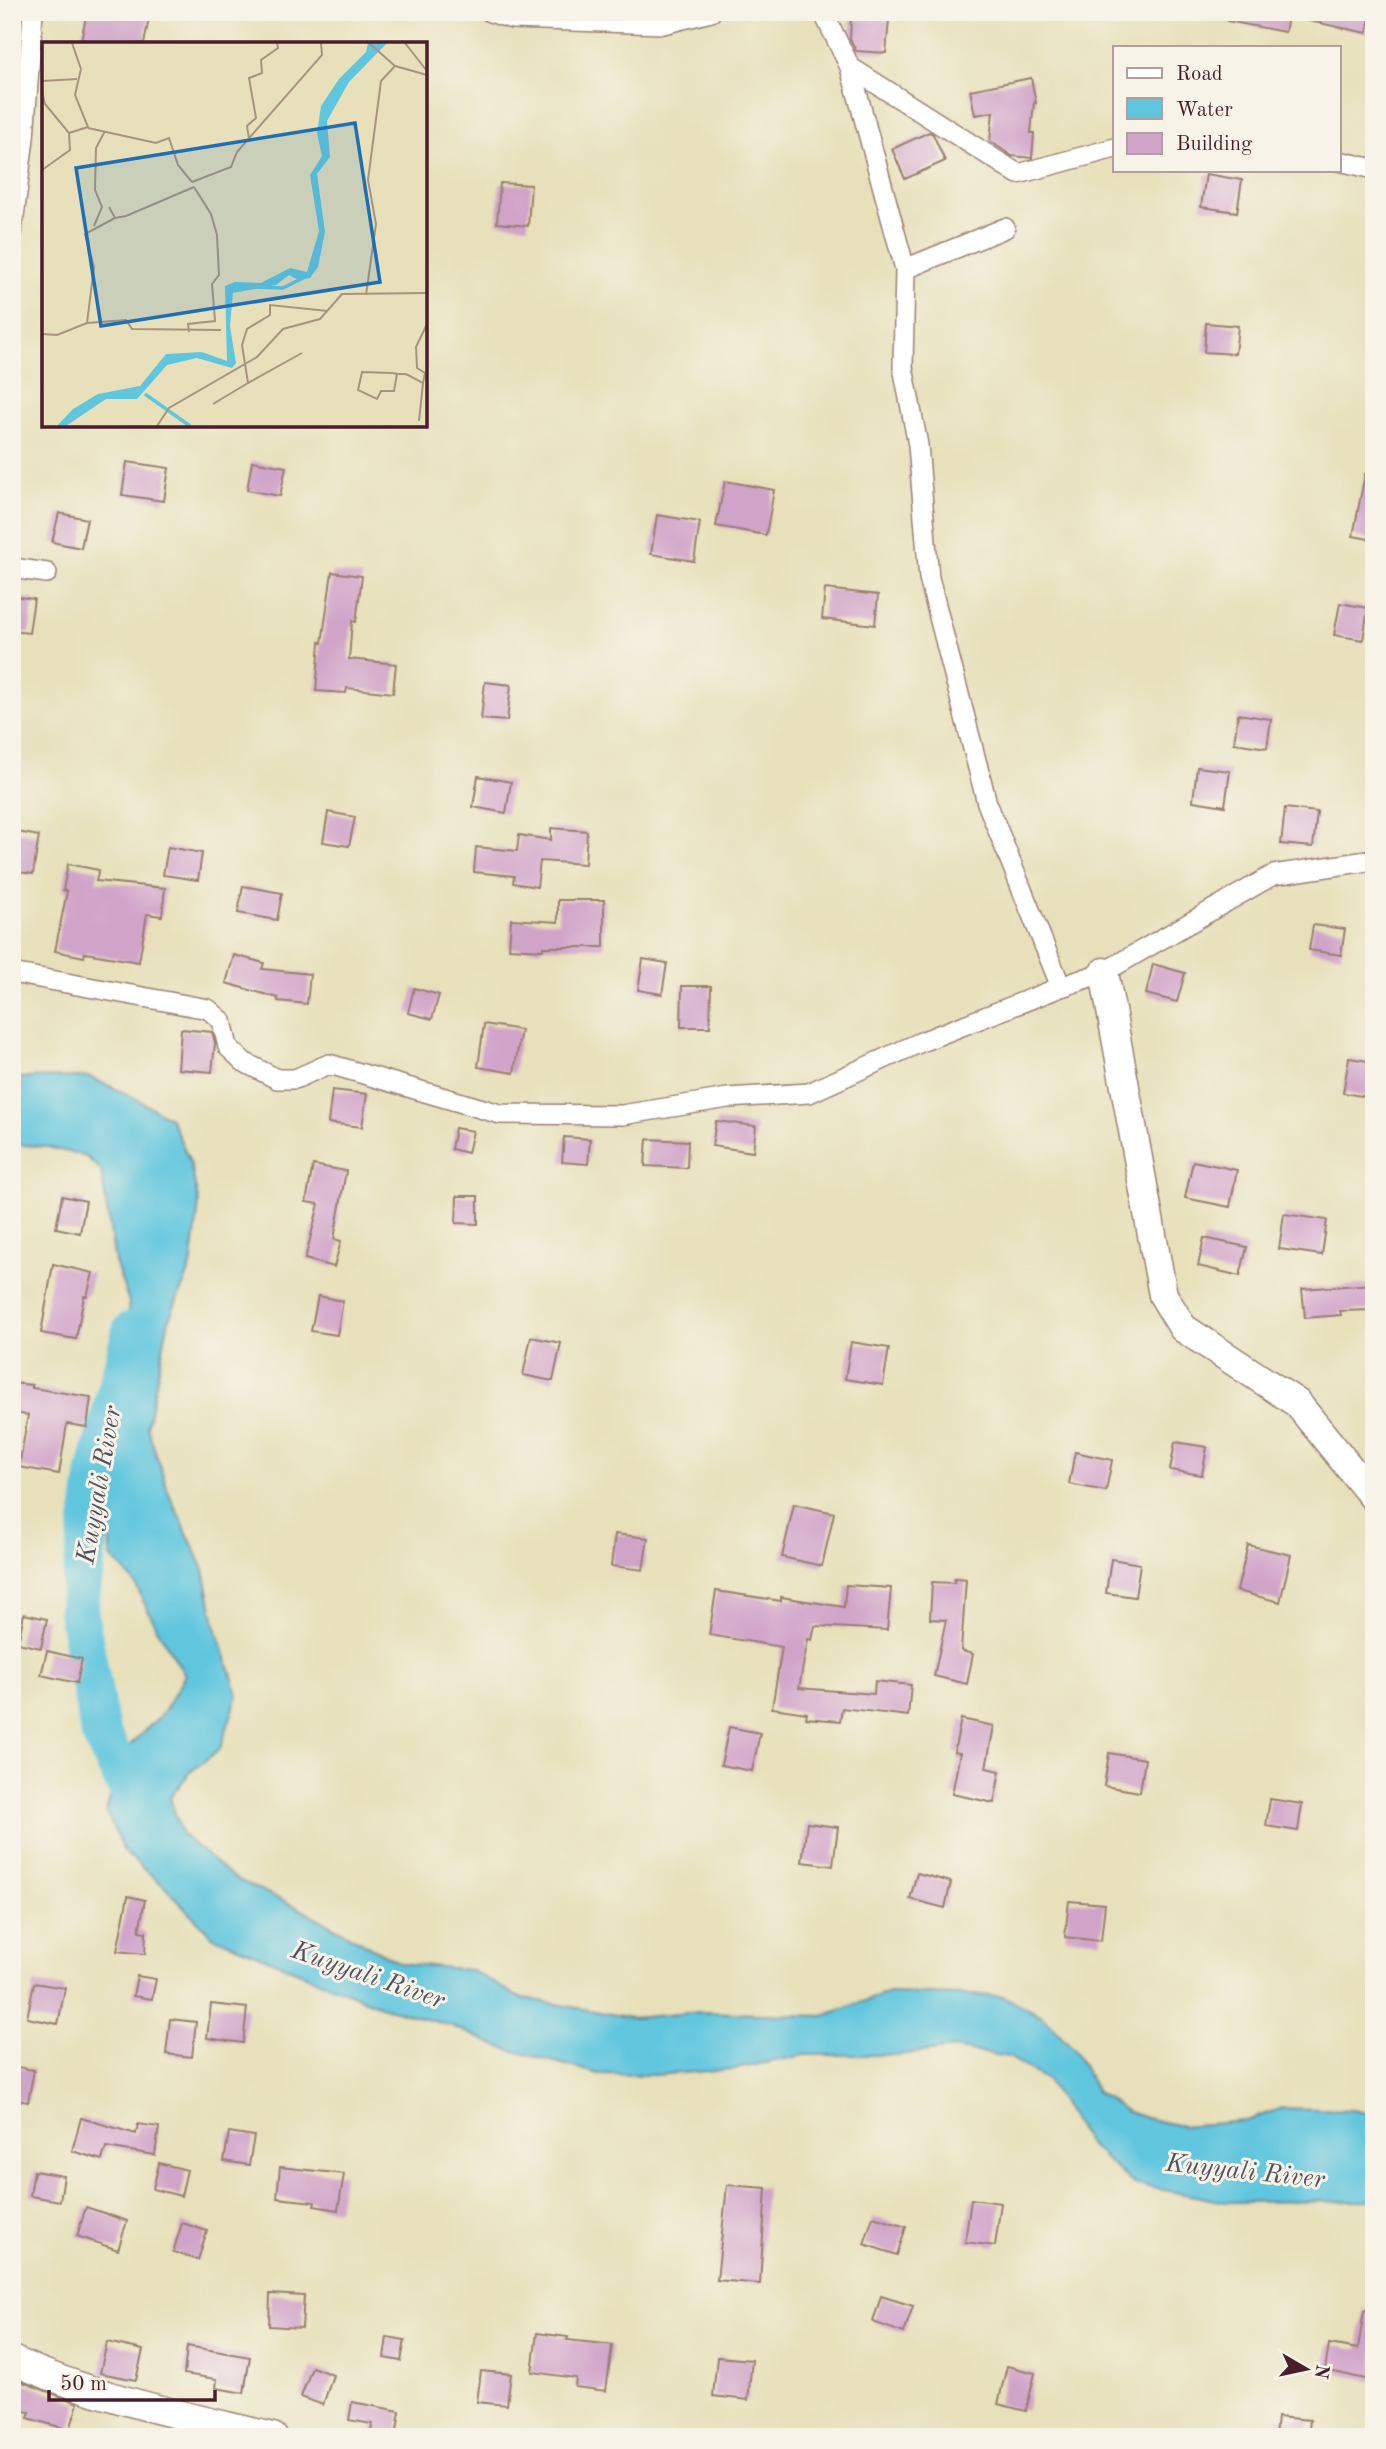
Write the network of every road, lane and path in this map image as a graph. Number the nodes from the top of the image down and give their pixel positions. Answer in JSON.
{"nodes":[{"id":1,"x":33,"y":12,"type":"edge"},
{"id":2,"x":490,"y":12,"type":"edge"},
{"id":3,"x":711,"y":12,"type":"edge"},
{"id":4,"x":823,"y":12,"type":"edge"},
{"id":5,"x":850,"y":67,"type":"junction"},
{"id":6,"x":1113,"y":149,"type":"edge"},
{"id":7,"x":1340,"y":160,"type":"edge"},
{"id":8,"x":1374,"y":169,"type":"edge"},
{"id":9,"x":1005,"y":228,"type":"dead end"},
{"id":10,"x":12,"y":232,"type":"edge"},
{"id":11,"x":905,"y":269,"type":"junction"},
{"id":12,"x":12,"y":568,"type":"edge"},
{"id":13,"x":47,"y":573,"type":"dead end"},
{"id":14,"x":1374,"y":860,"type":"edge"},
{"id":15,"x":1104,"y":972,"type":"junction"},
{"id":16,"x":12,"y":973,"type":"edge"},
{"id":17,"x":1061,"y":987,"type":"junction"},
{"id":18,"x":1374,"y":1498,"type":"edge"},
{"id":19,"x":12,"y":2360,"type":"edge"},
{"id":20,"x":274,"y":2437,"type":"edge"}],
"edges":[{"from":1,"to":10,"type":"street"},
{"from":2,"to":3,"type":"street"},
{"from":4,"to":5,"type":"street"},
{"from":5,"to":6,"type":"street"},
{"from":5,"to":11,"type":"street"},
{"from":7,"to":8,"type":"street"},
{"from":9,"to":11,"type":"street"},
{"from":11,"to":17,"type":"street"},
{"from":12,"to":13,"type":"street"},
{"from":14,"to":15,"type":"street"},
{"from":15,"to":17,"type":"street"},
{"from":15,"to":18,"type":"street"},
{"from":16,"to":17,"type":"street"},
{"from":19,"to":20,"type":"street"}]}
